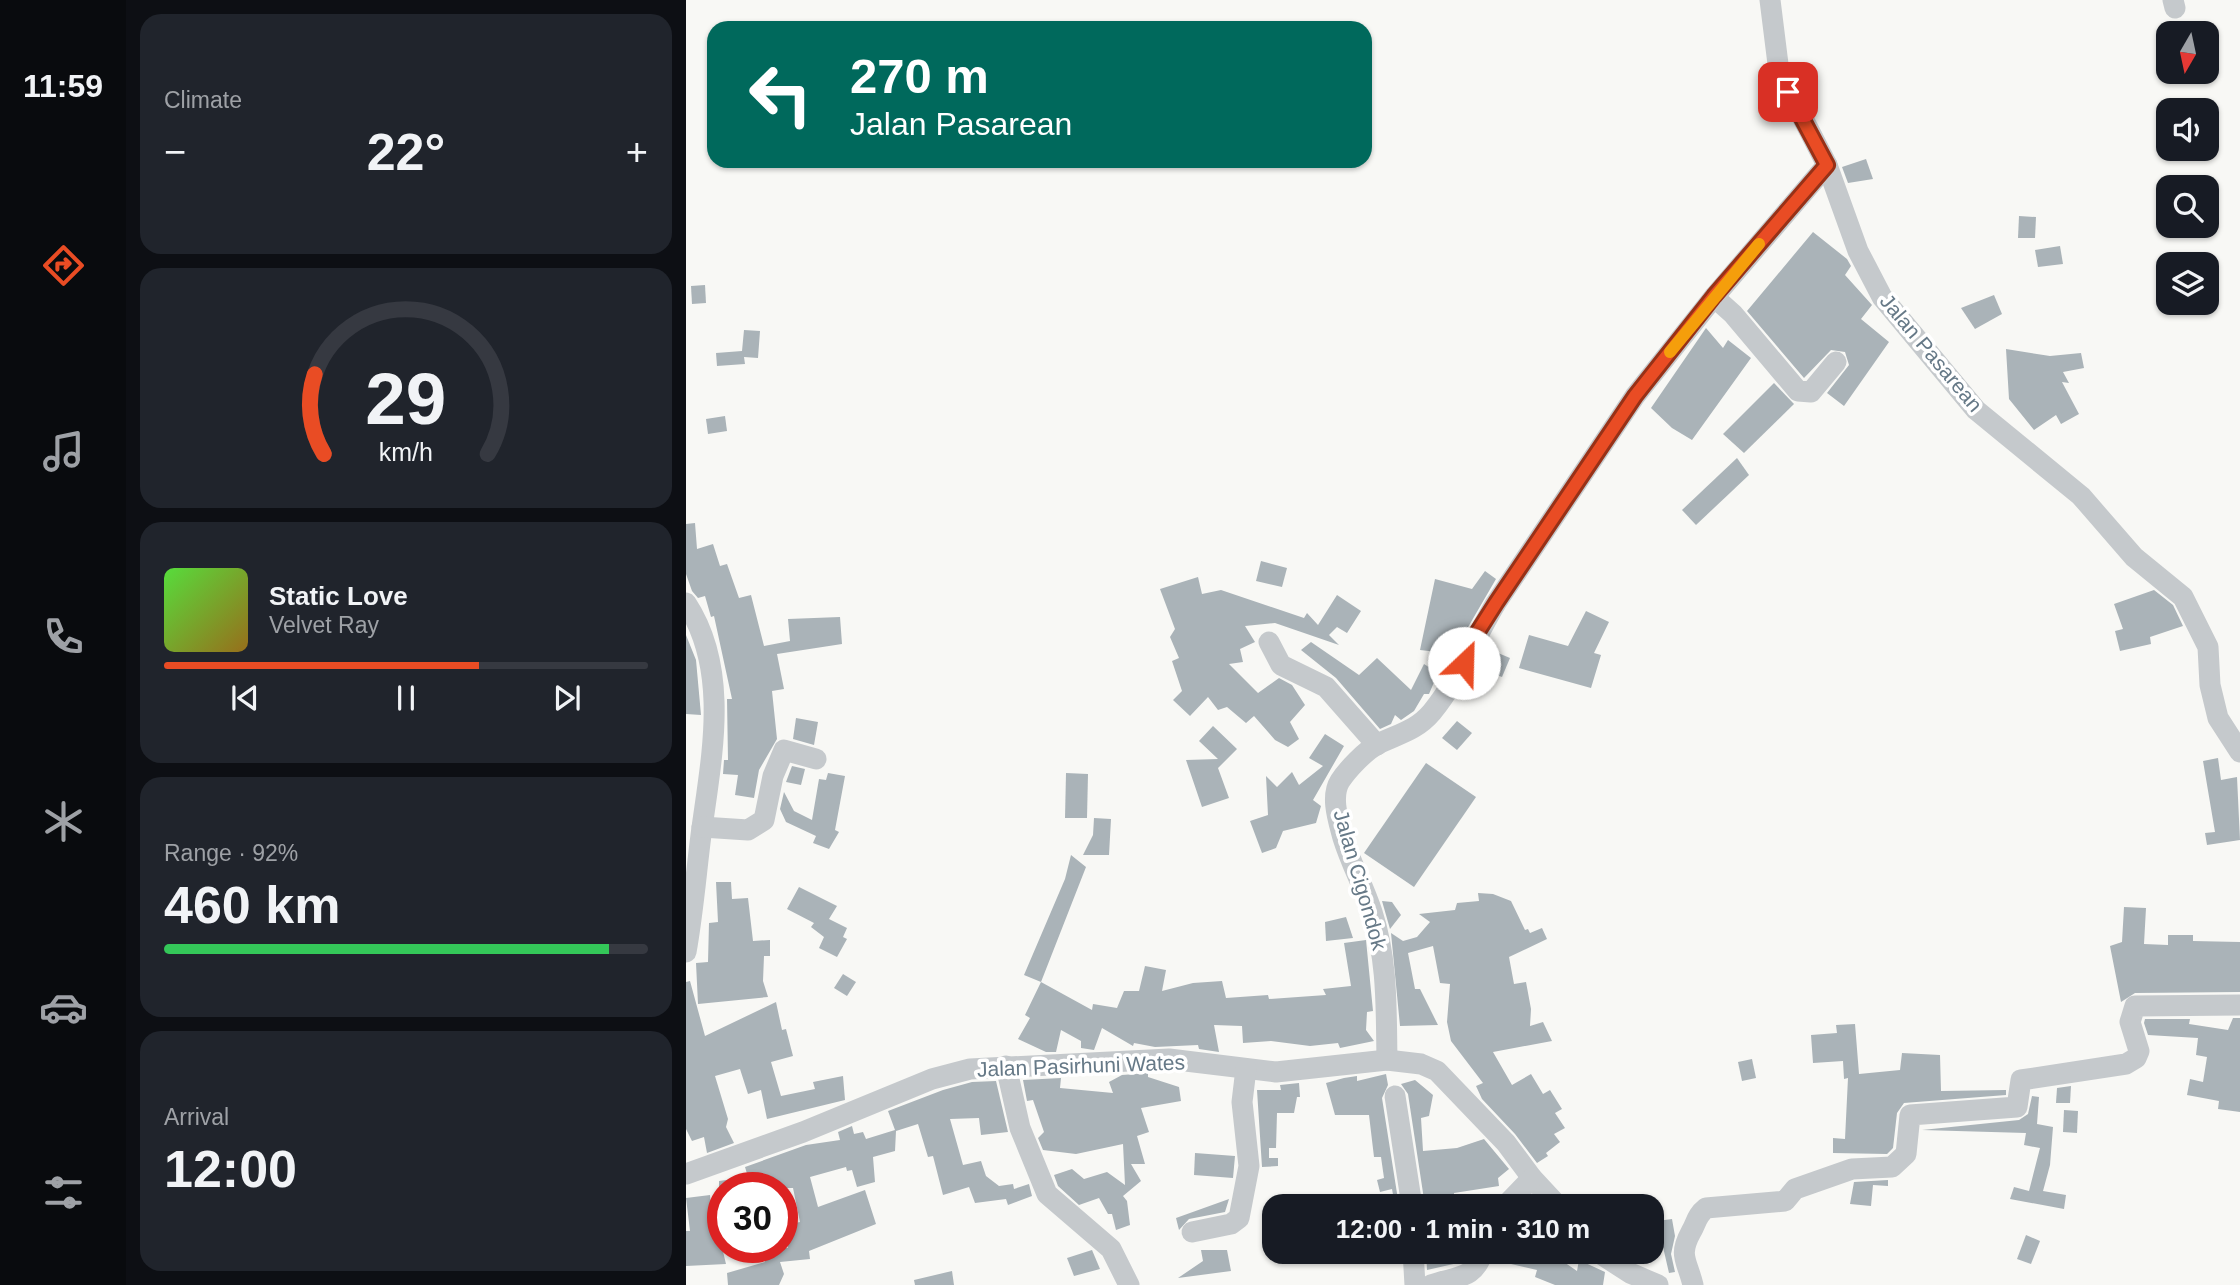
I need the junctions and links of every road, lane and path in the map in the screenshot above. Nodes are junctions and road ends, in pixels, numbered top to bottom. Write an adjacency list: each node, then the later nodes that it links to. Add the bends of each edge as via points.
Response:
1 (1770, 0): 2 (street, Jalan Pasarean, via 1779,72)
2 (1827, 165): 3 (street, Jalan Cigondok); 8 (street, Jalan Pasarean, via 1858,251 1882,297 1917,343 1976,410 2081,496 2134,557 2183,597 2208,647 2218,718)
3 (1714, 296): 4 (street, via 1798,391 1811,392); 7 (street, Jalan Cigondok, via 1635,396 1573,485 1432,712 1414,730)
4 (1836, 362)
5 (686, 603): 10 (street, via 701,629 712,677 713,746)
6 (1269, 642): 7 (street, via 1281,665 1326,687)
7 (1377, 745): 13 (street, Jalan Cigondok, via 1339,783 1336,795 1338,821 1381,948)
8 (2240, 752)
9 (816, 759): 10 (street, via 784,750 773,776 767,816 756,826 740,831)
10 (702, 827): 11 (street)
11 (687, 944)
12 (2240, 1005): 30 (street, via 2135,1006 2130,1022 2139,1051 2126,1064 2021,1080 2017,1107 1910,1115 1906,1154 1892,1167 1852,1169 1795,1189 1785,1201 1706,1208 1696,1216 1683,1242)
13 (1387, 1059): 15 (street, Jalan Pasirhuni Wates, via 1276,1072); 18 (street, Jalan Pasirhuni Wates, via 1437,1070 1506,1143)
14 (1006, 1066): 15 (street, Jalan Pasirhuni Wates, via 1169,1059); 17 (street, Jalan Pasirhuni Wates, via 932,1079); 26 (street, via 1020,1128 1047,1194 1111,1249)
15 (1246, 1069): 22 (street, via 1242,1102 1249,1166 1239,1218)
16 (1395, 1096): 19 (street)
17 (686, 1174)
18 (1532, 1178): 20 (street); 21 (street, Jalan Pasirhuni Wates)
19 (1410, 1194)
20 (1517, 1194)
21 (1547, 1194)
22 (1192, 1232)
23 (1414, 1264): 27 (street)
24 (1478, 1264): 28 (street, via 1471,1274)
25 (1616, 1264): 29 (street)
26 (1129, 1285)
27 (1415, 1285)
28 (1431, 1285)
29 (1658, 1285)
30 (1693, 1285)

